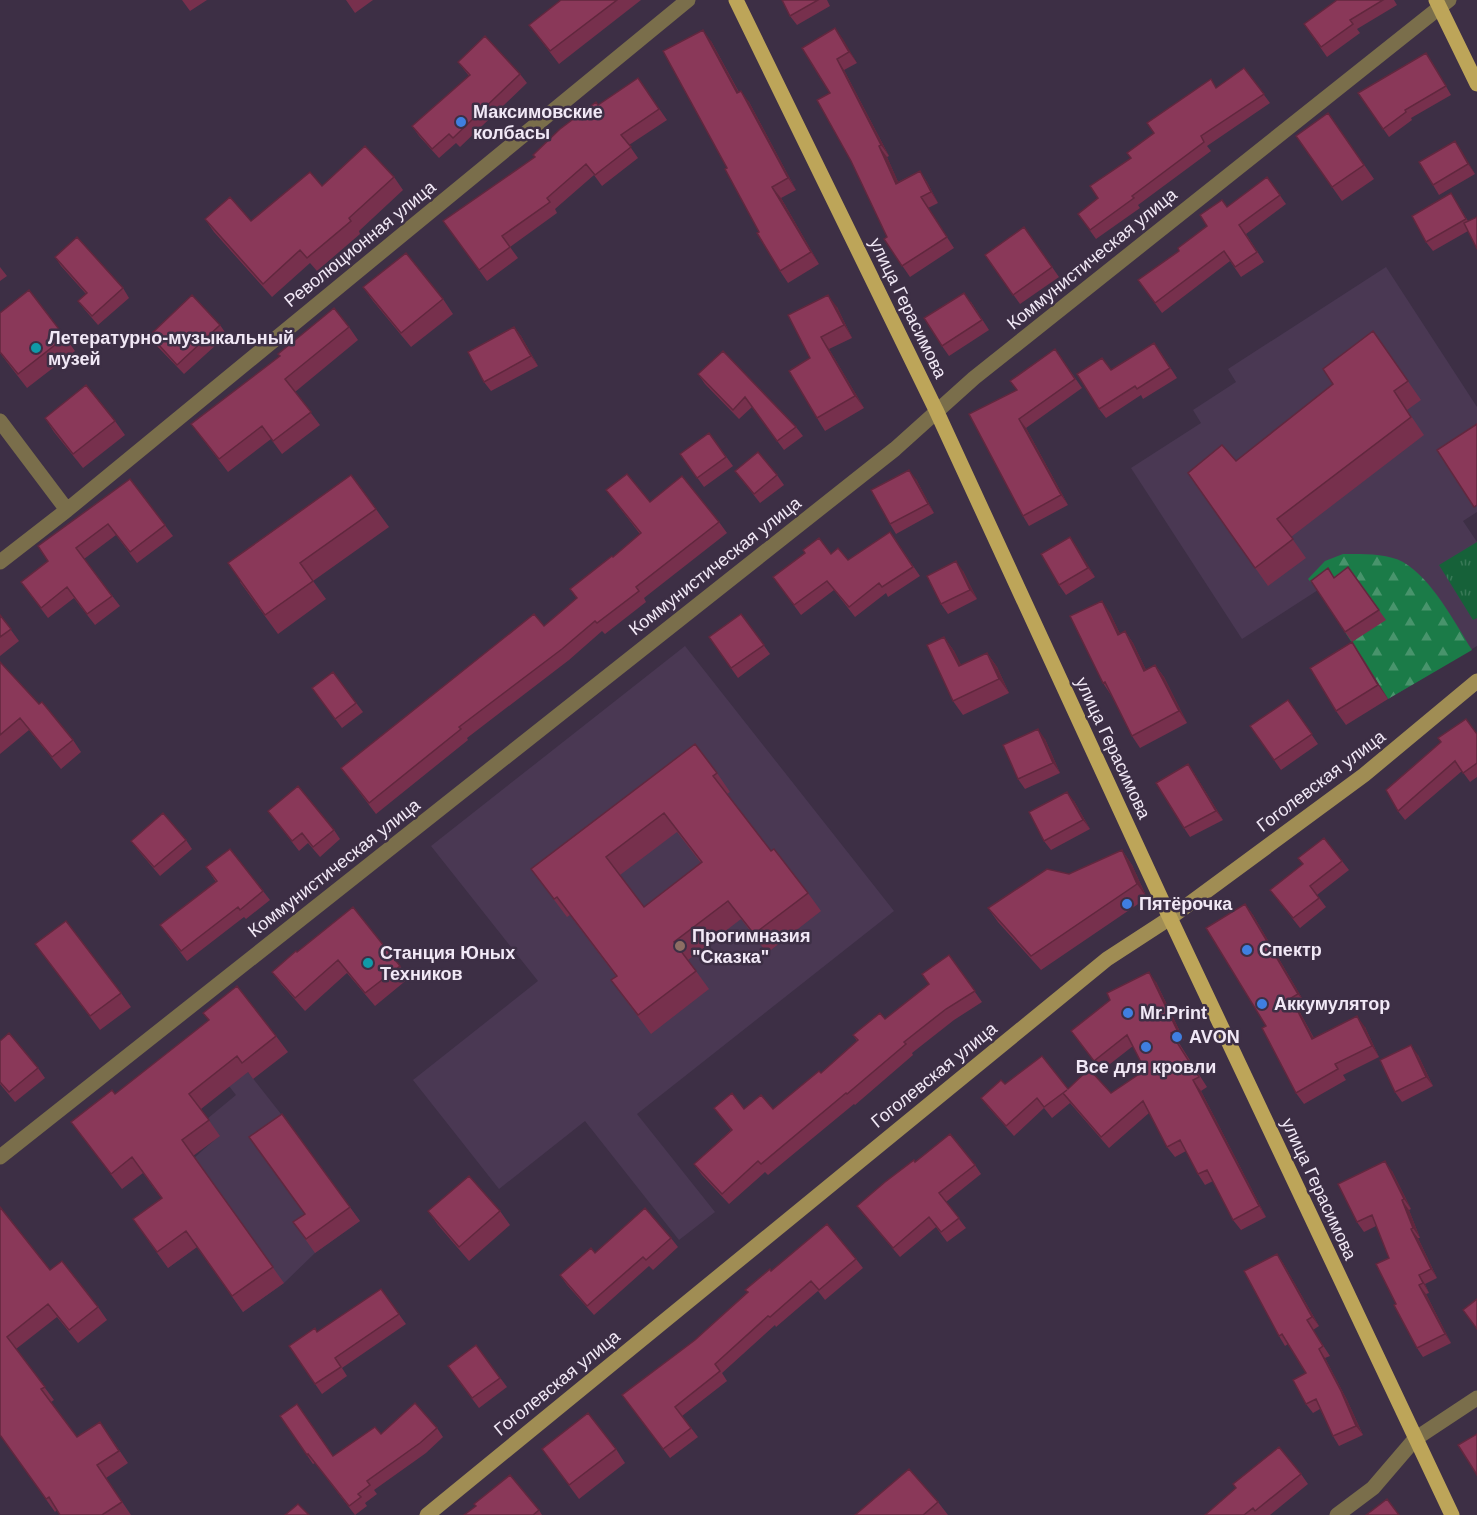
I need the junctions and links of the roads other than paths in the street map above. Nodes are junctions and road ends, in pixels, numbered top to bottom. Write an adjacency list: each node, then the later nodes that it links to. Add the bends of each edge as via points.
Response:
1 (688, 0): 7 (street, Революционная улица)
2 (736, 0): 5 (main road, улица Герасимова)
3 (1441, 2): 4 (main road); 5 (street, Коммунистическая улица)
4 (1477, 84)
5 (936, 410): 10 (main road, улица Герасимова); 11 (street, Коммунистическая улица, via 895,449)
6 (0, 421): 7 (street)
7 (67, 510): 8 (street, Революционная улица)
8 (0, 562)
9 (1477, 681): 10 (street, Гоголевская улица, via 1364,775)
10 (1170, 918): 13 (main road, улица Герасимова); 14 (street, Гоголевская улица, via 1107,959)
11 (0, 1157)
12 (1477, 1398): 13 (street)
13 (1415, 1439): 15 (street, via 1373,1488); 16 (main road, улица Герасимова)
14 (427, 1515)
15 (1337, 1515)
16 (1452, 1515)

